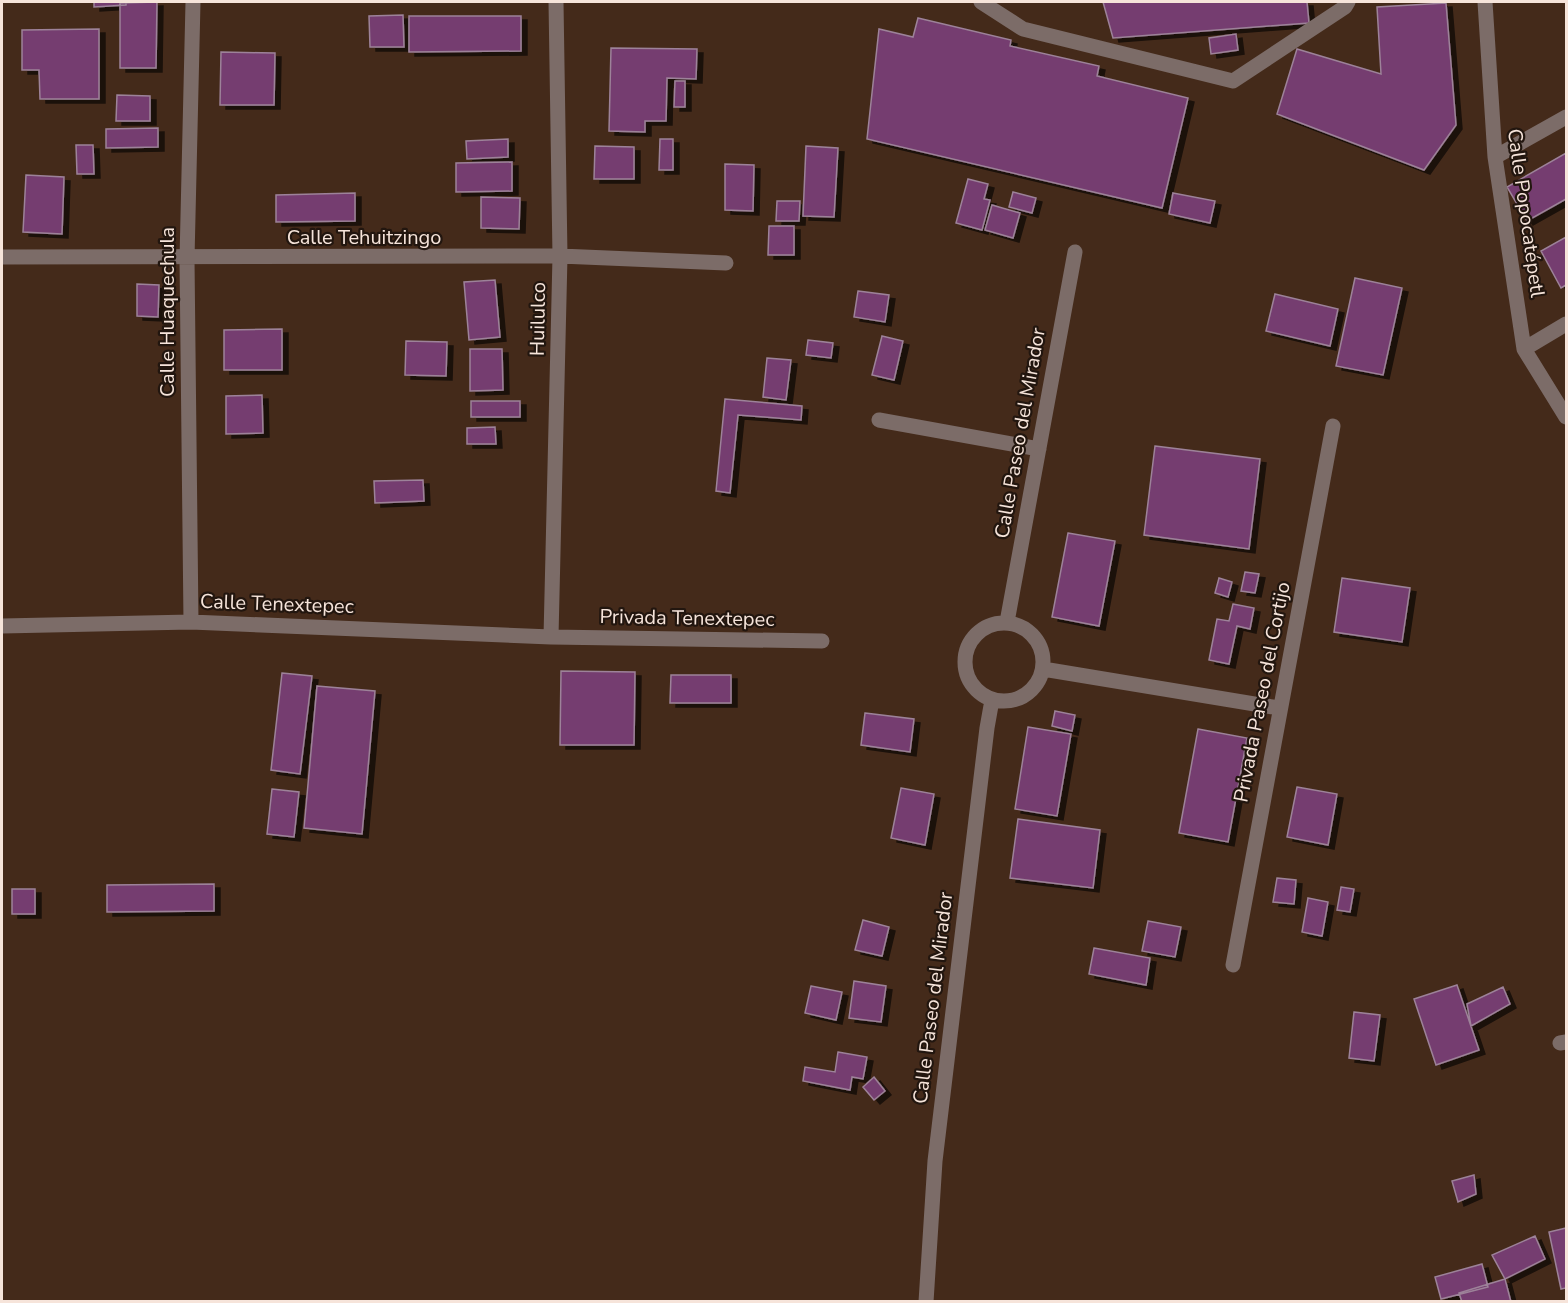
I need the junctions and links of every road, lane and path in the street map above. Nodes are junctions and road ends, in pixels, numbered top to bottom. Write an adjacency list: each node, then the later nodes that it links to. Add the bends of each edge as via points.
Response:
1 (193, 2): 11 (street, Calle Huaquechula)
2 (556, 2): 10 (street, Huilulco)
3 (981, 2): 4 (street, via 1023,29 1233,81 1345,8)
4 (1348, 2)
5 (1485, 2): 7 (street, Calle Popocatépetl)
6 (1566, 117): 7 (street)
7 (1495, 157): 14 (street, Calle Popocatépetl)
8 (1075, 252): 18 (street, Calle Paseo del Mirador)
9 (2, 256): 11 (street, Calle Tehuitzingo)
10 (560, 256): 11 (street, Calle Tehuitzingo); 12 (street, Calle Tehuitzingo); 22 (street, Huilulco)
11 (187, 258): 19 (street, Calle Huaquechula)
12 (726, 264)
13 (1566, 324): 14 (street)
14 (1524, 349): 15 (street, Calle Popocatépetl)
15 (1566, 417)
16 (879, 420): 18 (street)
17 (1333, 426): 26 (street, Privada Paseo del Cortijo)
18 (1039, 449): 20 (street, Calle Paseo del Mirador)
19 (190, 622): 21 (street, Calle Tenextepec); 22 (street, Calle Tenextepec)
20 (1007, 622): 24 (street, via 1022,627 1035,638 1042,652); 25 (street, via 990,624 976,633 967,647 964,664 968,680 978,693)
21 (2, 626)
22 (551, 637): 23 (street, Privada Tenextepec)
23 (822, 641)
24 (1043, 669): 25 (street, via 1037,684 1024,696 1009,702); 26 (street)
25 (993, 700): 28 (street, Calle Paseo del Mirador, via 935,1161)
26 (1279, 708): 27 (street, Privada Paseo del Cortijo)
27 (1233, 965)
28 (926, 1302)

